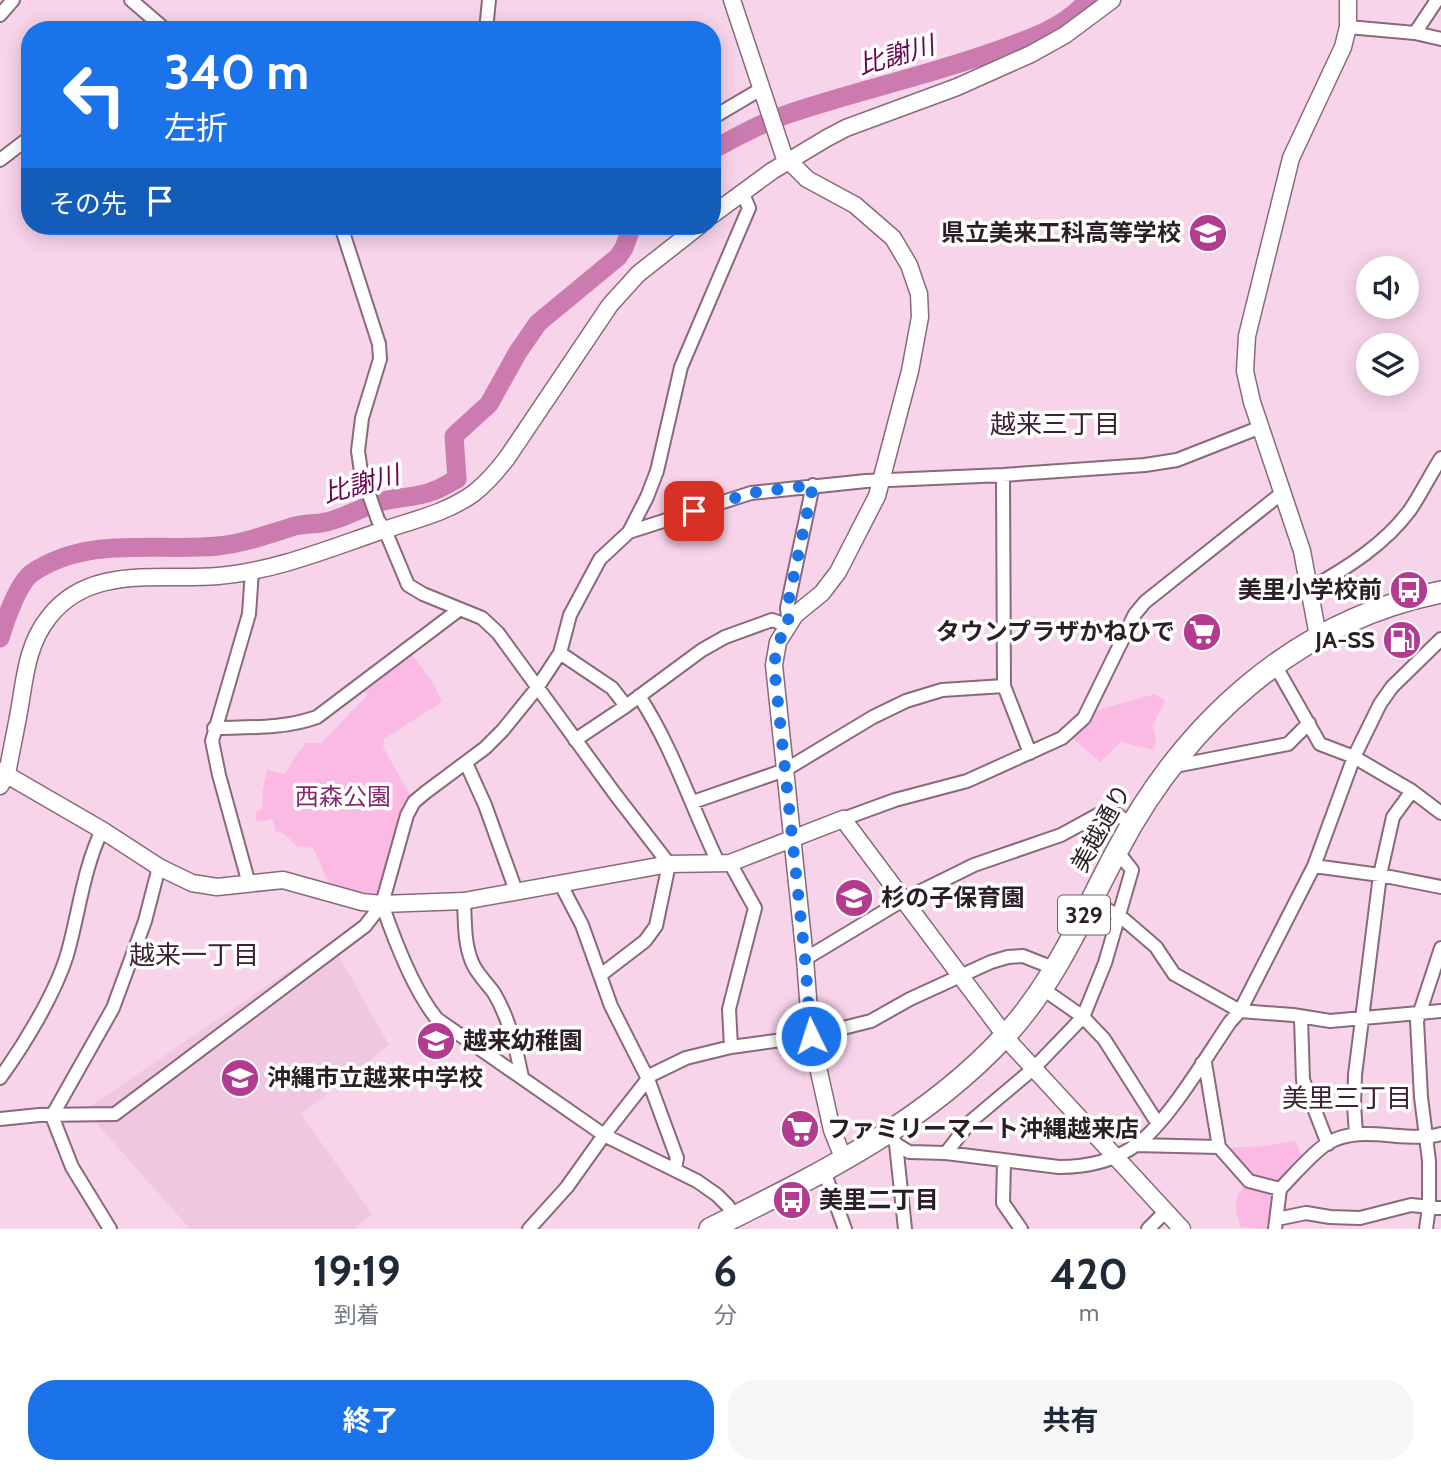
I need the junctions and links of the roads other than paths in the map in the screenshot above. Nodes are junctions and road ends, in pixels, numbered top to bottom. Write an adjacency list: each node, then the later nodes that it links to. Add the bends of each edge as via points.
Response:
1 (13, 0): 8 (street)
2 (131, 0): 9 (street)
3 (489, 0): 10 (street)
4 (732, 0): 14 (street)
5 (1112, 0): 18 (street, via 1031,54 846,128)
6 (1348, 0): 11 (street)
7 (1437, 0): 12 (street)
8 (0, 15)
9 (155, 21)
10 (487, 21)
11 (1348, 27): 12 (street); 23 (street, via 1291,158 1247,336 1245,371)
12 (1415, 33): 13 (street)
13 (1441, 39)
14 (761, 89): 15 (street); 18 (street)
15 (721, 113)
16 (21, 143): 17 (street)
17 (0, 160)
18 (789, 162): 19 (street); 26 (street, via 807,179 868,215 893,238 919,294 911,371)
19 (742, 192): 20 (street); 30 (street, via 749,208 681,367 657,471)
20 (721, 208)
21 (344, 235): 29 (street, via 379,344 380,359 362,418 358,452)
22 (688, 235): 29 (street, via 638,274 610,305 488,482 445,510)
23 (1261, 428): 25 (street, via 1177,460); 28 (street)
24 (1441, 458): 32 (street, via 1409,511 1387,534)
25 (1003, 475): 26 (street); 40 (street)
26 (882, 481): 27 (street); 35 (street, via 838,572)
27 (813, 485): 30 (street, via 732,498); 35 (street, via 787,608)
28 (1282, 493): 32 (street); 47 (street, via 1145,602 1084,718 1062,738)
29 (381, 525): 31 (street, via 292,562); 34 (street, via 408,585)
30 (629, 532): 38 (street, via 600,559 570,615)
31 (252, 571): 45 (street, via 248,614); 52 (street, via 108,581 89,586 61,603 39,631 28,658)
32 (1311, 588): 36 (street)
33 (1441, 592): 36 (highway, 美越通り / 329, via 1370,613)
34 (460, 609): 41 (street, via 482,618 498,633); 45 (street, via 317,717 272,727)
35 (789, 626): 42 (street, via 772,620 726,637); 51 (street, via 778,642 774,665)
36 (1318, 636): 39 (highway, 美越通り / 329)
37 (1441, 639): 48 (street, via 1385,695)
38 (560, 653): 41 (street); 43 (street, via 612,688)
39 (1275, 664): 44 (street); 50 (highway, 美越通り / 329, via 1231,700)
40 (1004, 686): 47 (street); 51 (street, via 942,690 906,701)
41 (537, 688): 46 (street); 49 (street, via 503,730)
42 (639, 696): 43 (street); 54 (street, via 670,748)
43 (626, 706): 46 (street)
44 (1309, 723): 48 (street, via 1320,744); 50 (street, via 1288,744)
45 (214, 728): 67 (street, via 219,775)
46 (575, 740): 61 (street)
47 (1030, 753): 56 (street, via 967,781)
48 (1354, 757): 53 (street); 63 (street)
49 (466, 763): 69 (street); 73 (street, via 414,802)
50 (1169, 767): 57 (highway, 美越通り / 329)
51 (785, 771): 54 (street); 59 (street)
52 (2, 777): 58 (street)
53 (1412, 791): 55 (street); 65 (street, via 1392,817)
54 (693, 802): 62 (street, via 702,828)
55 (1441, 813)
56 (843, 819): 59 (street); 70 (street)
57 (1131, 824): 60 (highway, 美越通り / 329); 70 (street, via 1113,812 1103,813 1061,835 974,865)
58 (102, 830): 64 (street); 93 (street, via 58,978)
59 (793, 840): 62 (street); 76 (street)
60 (1117, 850): 72 (highway, 美越通り / 329); 74 (street, via 1132,870)
61 (669, 863): 62 (street); 66 (street); 78 (street, via 656,926 645,941)
62 (724, 863): 89 (street, via 755,908 729,1009)
63 (1314, 866): 65 (street); 81 (street)
64 (159, 867): 67 (street, via 192,883 217,887); 95 (street, via 113,1008)
65 (1380, 875): 68 (street); 86 (street)
66 (560, 883): 69 (street); 78 (street)
67 (249, 884): 73 (street, via 283,880)
68 (1441, 887)
69 (516, 891): 71 (street)
70 (903, 900): 76 (street); 79 (street)
71 (464, 901): 73 (street); 92 (street, via 472,964 504,1014)
72 (1091, 902): 74 (street); 77 (highway, 美越通り / 329)
73 (382, 904): 92 (street, via 426,1006 461,1038); 95 (street, via 365,926 115,1114)
74 (1120, 916): 81 (street, via 1156,947 1174,974); 84 (street)
75 (1441, 948): 83 (street)
76 (805, 959): 87 (street)
77 (1056, 969): 79 (street, via 1023,956 1008,957); 80 (highway, 美越通り / 329)
78 (602, 974): 94 (street, via 611,1006)
79 (961, 976): 87 (street, via 871,1021); 88 (street)
80 (1043, 989): 84 (street); 88 (highway, 美越通り / 329)
81 (1240, 1011): 85 (street); 90 (street)
82 (1441, 1011): 83 (street)
83 (1418, 1013): 86 (street); 101 (street)
84 (1083, 1017): 91 (street); 97 (street, via 1104,1039)
85 (1301, 1017): 86 (street, via 1330,1021); 103 (street, via 1303,1080)
86 (1363, 1018): 98 (street, via 1355,1075)
87 (811, 1036): 89 (street); 108 (street, via 832,1130)
88 (1005, 1037): 91 (street); 102 (highway, 美越通り / 329)
89 (731, 1047): 94 (street, via 686,1058)
90 (1202, 1063): 97 (street); 105 (street)
91 (1033, 1069): 106 (street, via 970,1122); 107 (street)
92 (522, 1077): 100 (street)
93 (0, 1078)
94 (648, 1079): 100 (street); 110 (street, via 677,1158)
95 (52, 1116): 96 (street); 117 (street, via 72,1167)
96 (0, 1119)
97 (1158, 1124): 104 (street)
98 (1356, 1134): 101 (street); 103 (street)
99 (1441, 1134): 101 (street)
100 (604, 1135): 110 (street); 118 (street, via 568,1187)
101 (1427, 1138): 113 (street)
102 (893, 1139): 106 (street, via 909,1152); 108 (highway, 美越通り / 329); 120 (street)
103 (1328, 1144): 112 (street)
104 (1136, 1145): 105 (street); 107 (street)
105 (1219, 1147): 112 (street, via 1249,1181)
106 (946, 1153): 109 (street)
107 (1116, 1156): 109 (street, via 1078,1167); 114 (street)
108 (844, 1160): 111 (highway, 美越通り / 329)
109 (1004, 1161): 121 (street, via 1003,1203)
110 (675, 1168): 115 (street, via 728,1206)
111 (824, 1171): 115 (highway, 美越通り / 329); 119 (street)
112 (1280, 1189): 116 (street)
113 (1435, 1208): 116 (street, via 1411,1205 1360,1218 1307,1213); 124 (street)
114 (1166, 1211): 122 (street); 123 (street)
115 (723, 1224)
116 (1276, 1224)
117 (110, 1229)
118 (529, 1229)
119 (845, 1229)
120 (905, 1229)
121 (1021, 1229)
122 (1149, 1229)
123 (1182, 1229)
124 (1426, 1229)

